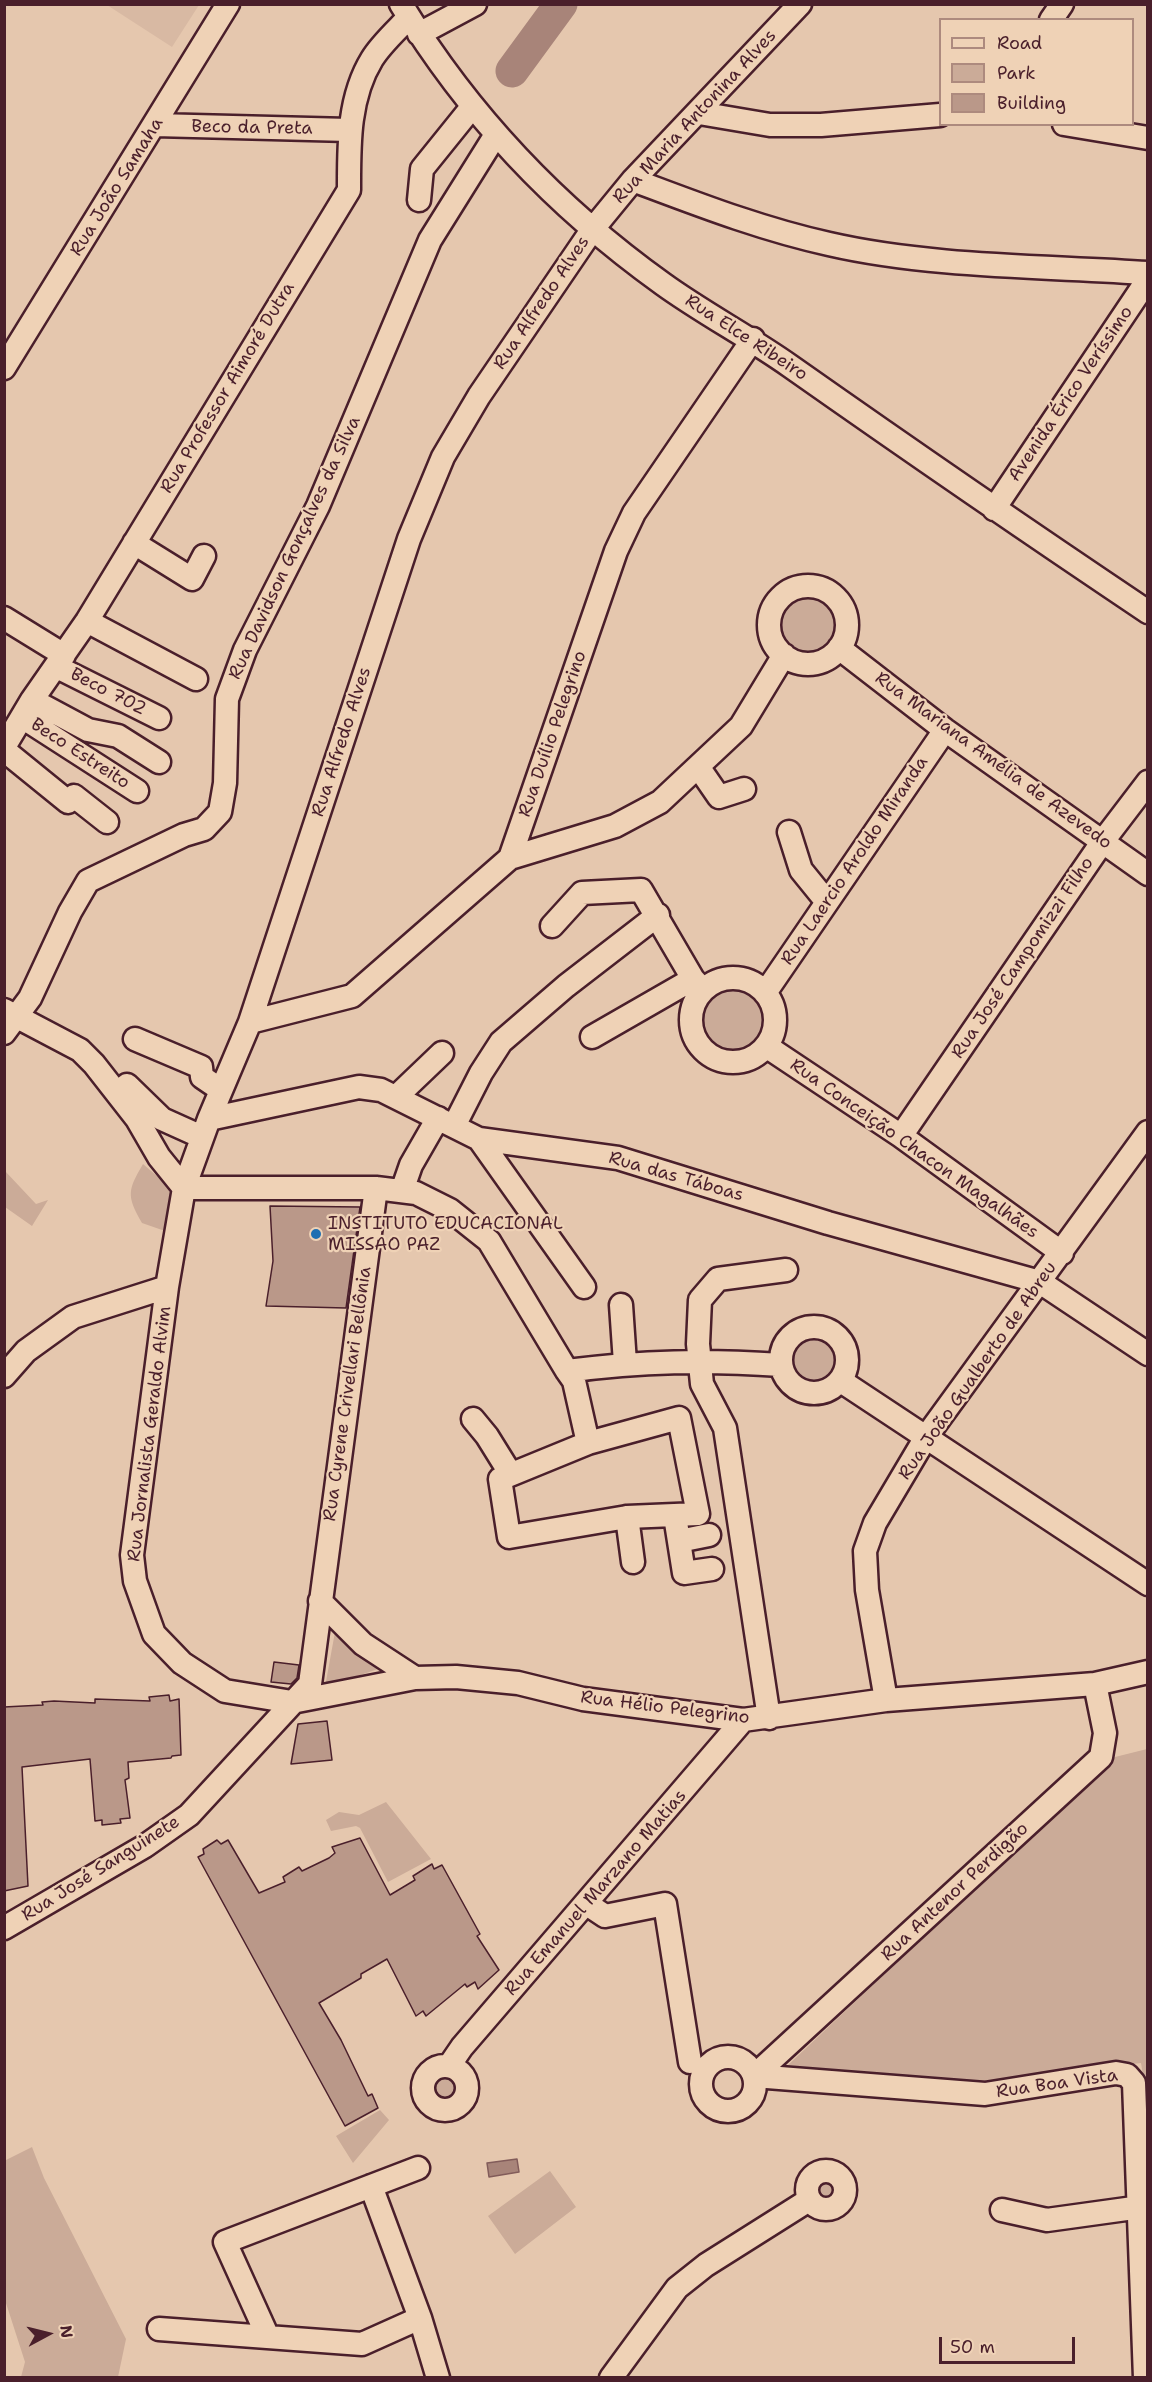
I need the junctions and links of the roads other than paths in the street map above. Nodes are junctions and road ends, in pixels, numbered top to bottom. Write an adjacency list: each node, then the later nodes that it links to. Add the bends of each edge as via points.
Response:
1 (475, 4): 6 (street)
2 (800, 4): 8 (street, Rua Maria Antonina Alves)
3 (1062, 4): 5 (street)
4 (219, 8): 10 (street, Rua João Samaha)
5 (1053, 18)
6 (410, 19): 7 (street, Rua Elce Ribeiro); 12 (street, Rua Professor Aimoré Dutra, via 372,59)
7 (472, 107): 13 (street, Rua Elce Ribeiro); 16 (street, via 422,169)
8 (699, 113): 9 (street, via 770,125); 15 (street, Rua Maria Antonina Alves)
9 (939, 115)
10 (155, 126): 12 (street, Beco da Preta); 21 (street, Rua João Samaha)
11 (1076, 126): 14 (street)
12 (349, 130): 23 (street, Rua Professor Aimoré Dutra, via 349,190)
13 (495, 136): 17 (street, Rua Elce Ribeiro); 51 (street, Rua Davidson Gonçalves da Silva, via 430,240 318,506 245,650 227,699 225,783 220,812 204,829 88,881)
14 (1148, 138)
15 (633, 180): 17 (street, Rua Maria Antonina Alves); 18 (street, via 740,220 830,244 914,258)
16 (419, 200)
17 (592, 230): 20 (street, Rua Elce Ribeiro, via 664,285); 52 (street, Rua Alfredo Alves, via 479,396 443,457 409,538)
18 (1148, 273)
19 (1148, 279): 22 (street, Avenida Érico Veríssimo)
20 (753, 339): 22 (street, Rua Elce Ribeiro); 44 (street, Rua Duílio Pelegrino, via 634,513 625,532)
21 (4, 368)
22 (994, 509): 25 (street, Rua Elce Ribeiro)
23 (134, 543): 24 (street, via 192,579); 27 (street, Rua Professor Aimoré Dutra)
24 (204, 556)
25 (1148, 612)
26 (4, 618): 30 (street, Beco 702)
27 (87, 621): 30 (street, Rua Professor Aimoré Dutra); 31 (street)
28 (839, 648): 29 (street, via 830,657 807,664); 29 (street, via 847,622 837,598 826,590 801,586 778,599 772,610 770,635); 34 (street, Rua Mariana Amélia de Azevedo)
29 (783, 656): 37 (street, via 741,726)
30 (61, 661): 32 (street, Rua Professor Aimoré Dutra); 33 (street, Beco 702)
31 (196, 679)
32 (27, 709): 35 (street, Rua Professor Aimoré Dutra); 36 (street, via 118,736); 40 (street, Beco Estreito)
33 (159, 718)
34 (945, 730): 43 (street, Rua Mariana Amélia de Azevedo); 46 (street, Rua Laercio Aroldo Miranda)
35 (4, 748): 41 (street, via 68,802 74,796)
36 (159, 762)
37 (699, 768): 39 (street, via 719,797); 44 (street, via 660,802 615,826)
38 (1148, 782): 43 (street, Rua José Campomizzi Filho)
39 (744, 789)
40 (137, 791)
41 (106, 822)
42 (789, 832): 46 (street, via 801,870)
43 (1103, 841): 45 (street, Rua Mariana Amélia de Azevedo); 62 (street, Rua José Campomizzi Filho)
44 (510, 858): 52 (street, Rua Duílio Pelegrino, via 352,996)
45 (1148, 874)
46 (827, 902): 50 (street, Rua Laercio Aroldo Miranda)
47 (658, 915): 48 (street, via 641,890 582,893); 49 (street); 59 (street, via 501,1042)
48 (552, 926)
49 (698, 985): 50 (street, via 742,979); 53 (street); 55 (street, via 691,1022 696,1041 705,1052 717,1059 737,1062 756,1055)
50 (765, 993): 55 (street, via 775,1020)
51 (13, 1016): 60 (street, via 93,1049 162,1119); 64 (street, via 80,1050 94,1064)
52 (250, 1022): 57 (street, Rua Alfredo Alves)
53 (592, 1037)
54 (135, 1039): 57 (street, via 201,1067 202,1077)
55 (766, 1046): 62 (street, Rua Conceição Chacon Magalhães)
56 (442, 1053): 58 (street)
57 (221, 1090): 60 (street, Rua Alfredo Alves)
58 (396, 1097): 59 (street, Rua das Táboas); 60 (street, Rua das Táboas, via 381,1090 359,1088)
59 (446, 1122): 63 (street, Rua das Táboas); 66 (street, via 411,1165)
60 (205, 1128): 64 (street, Rua Alfredo Alves)
61 (1148, 1132): 67 (street, Rua João Gualberto de Abreu)
62 (901, 1136): 67 (street, Rua Conceição Chacon Magalhães)
63 (479, 1138): 69 (street, Rua das Táboas, via 618,1158 828,1223); 71 (street)
64 (184, 1188): 65 (street); 70 (street, Rua Alfredo Alves)
65 (376, 1188): 66 (street); 91 (street, Rua Cyrene Crivellari Bellônia)
66 (402, 1191): 77 (street, via 416,1193 450,1210 489,1241)
67 (1062, 1253): 69 (street, Rua João Gualberto de Abreu)
68 (786, 1270): 74 (street, via 718,1279 700,1300)
69 (1040, 1282): 73 (street, Rua das Táboas); 81 (street, Rua João Gualberto de Abreu)
70 (167, 1287): 78 (street, via 73,1317 26,1351); 96 (street, Rua Jornalista Geraldo Alvim, via 132,1555 135,1581 154,1634 182,1663 225,1690)
71 (584, 1287)
72 (621, 1305): 75 (street)
73 (1148, 1354)
74 (700, 1360): 75 (street); 76 (street); 97 (street, via 702,1384 725,1428)
75 (625, 1363): 77 (street)
76 (781, 1365): 79 (street, via 784,1376 800,1391 822,1393); 79 (street, via 785,1343 792,1334 802,1329 823,1328 841,1340 846,1350 848,1361)
77 (567, 1371): 82 (street, via 574,1381)
78 (4, 1376)
79 (841, 1381): 81 (street)
80 (473, 1419): 83 (street)
81 (926, 1437): 90 (street); 95 (street, Rua João Gualberto de Abreu, via 875,1523 865,1551 867,1590)
82 (588, 1443): 83 (street); 84 (street, via 679,1418 698,1514)
83 (510, 1473): 85 (street, via 500,1479 509,1537)
84 (675, 1516): 85 (street); 87 (street)
85 (627, 1517): 88 (street)
86 (709, 1535): 87 (street)
87 (679, 1540): 89 (street, via 684,1573)
88 (633, 1562)
89 (712, 1569)
90 (1148, 1584)
91 (320, 1601): 93 (street, via 363,1644); 96 (street, Rua Cyrene Crivellari Bellônia, via 309,1684)
92 (1148, 1672): 94 (street, Rua Hélio Pelegrino)
93 (415, 1678): 96 (street, Rua Hélio Pelegrino); 98 (street, Rua Hélio Pelegrino, via 518,1683 583,1698)
94 (1095, 1684): 95 (street, Rua Hélio Pelegrino); 103 (street, Rua Antenor Perdigão, via 1105,1734 1101,1756)
95 (886, 1700): 97 (street, Rua Hélio Pelegrino)
96 (292, 1702): 100 (street, Rua José Sanguinete, via 189,1815 145,1846)
97 (769, 1718): 98 (street, Rua Hélio Pelegrino)
98 (743, 1720): 99 (street, Rua Emanuel Marzano Matias)
99 (587, 1904): 101 (street, via 605,1916 664,1904); 102 (street, Rua Emanuel Marzano Matias)
100 (4, 1928)
101 (690, 2062)
102 (449, 2066)
103 (754, 2076): 107 (street, Rua Boa Vista, via 985,2094 1116,2073 1127,2075 1134,2083)
104 (418, 2168): 105 (street)
105 (371, 2186): 109 (street); 111 (street, via 225,2242)
106 (809, 2200): 112 (street, via 706,2265 678,2288)
107 (1144, 2207): 108 (street, via 1047,2220); 114 (street, Rua Boa Vista)
108 (1002, 2210)
109 (420, 2318): 111 (street, via 362,2344); 113 (street)
110 (159, 2329): 111 (street)
111 (268, 2337)
112 (615, 2376)
113 (438, 2378)
114 (1145, 2378)

